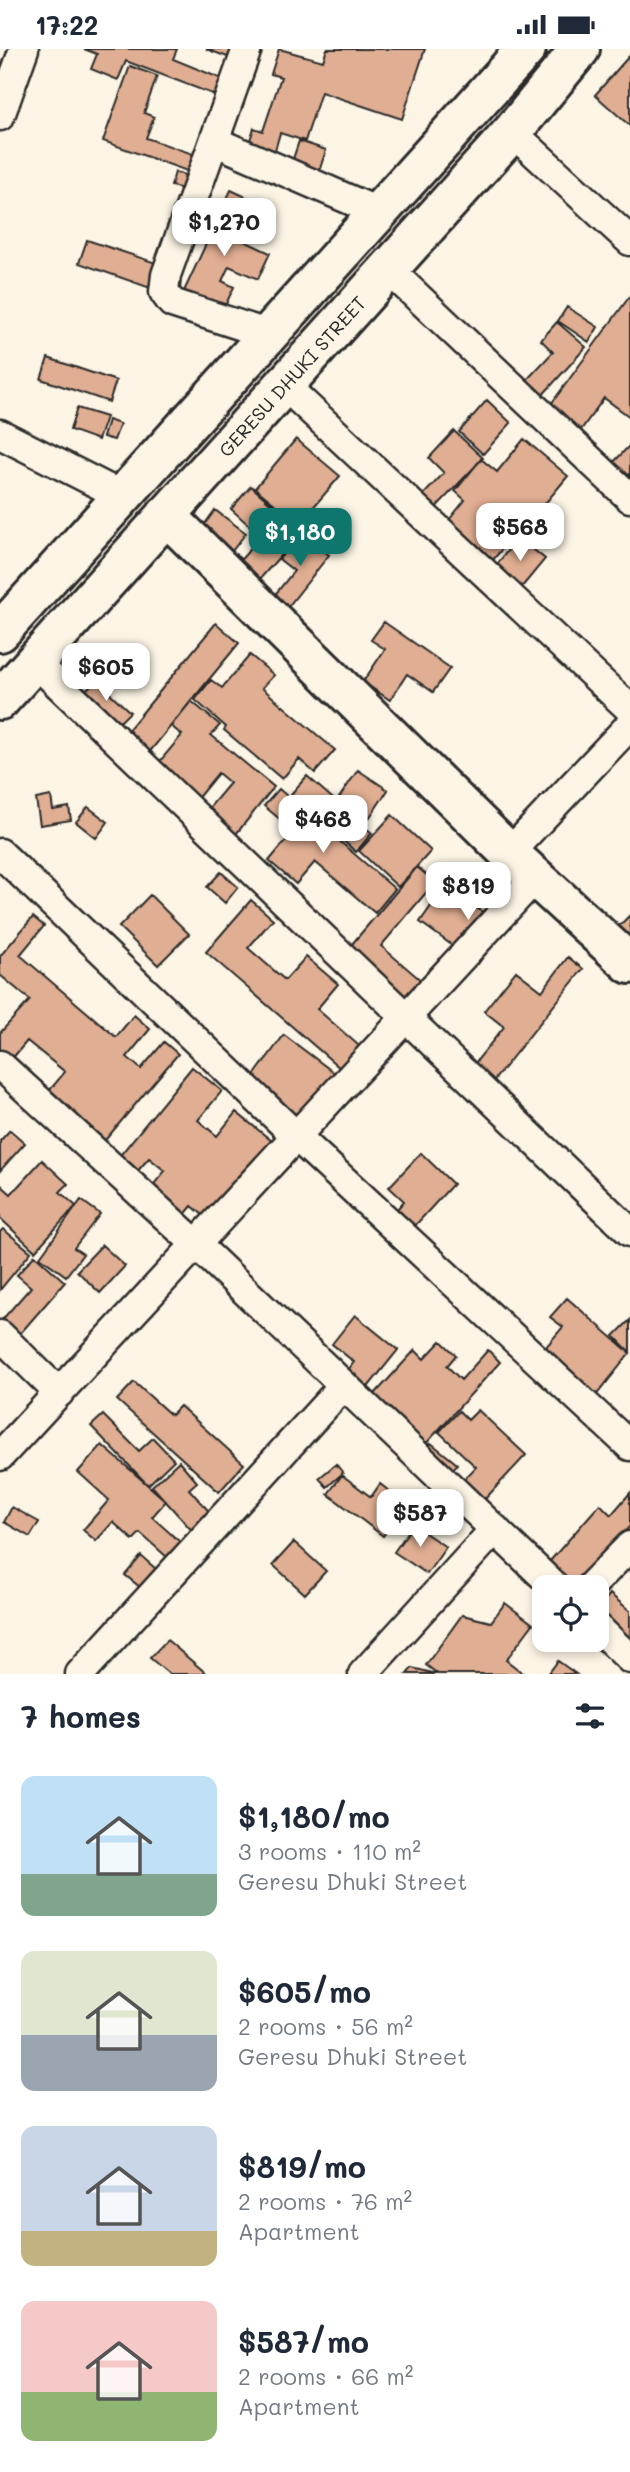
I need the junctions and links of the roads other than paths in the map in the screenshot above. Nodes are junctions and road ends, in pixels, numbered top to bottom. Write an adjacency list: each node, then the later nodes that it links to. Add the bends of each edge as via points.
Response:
1 (24, 49): 5 (street)
2 (247, 49): 7 (street)
3 (526, 49): 8 (main road)
4 (580, 49): 6 (main road, GERESU DHUKI STREET)
5 (0, 116)
6 (513, 132): 9 (street); 10 (main road, GERESU DHUKI STREET)
7 (214, 141): 8 (street); 11 (street, via 164,292 172,303)
8 (378, 212): 11 (main road)
9 (630, 241)
10 (388, 269): 12 (main road, GERESU DHUKI STREET); 15 (street)
11 (267, 334): 14 (main road)
12 (284, 385): 16 (main road, GERESU DHUKI STREET); 20 (street)
13 (0, 434): 14 (street)
14 (124, 497): 17 (main road)
15 (630, 498)
16 (166, 515): 18 (main road, GERESU DHUKI STREET); 23 (main road)
17 (0, 632)
18 (35, 661): 19 (main road, GERESU DHUKI STREET); 25 (street)
19 (0, 700)
20 (630, 709)
21 (630, 725): 23 (street)
22 (0, 853): 27 (street)
23 (522, 865): 24 (main road); 25 (street)
24 (630, 964)
25 (405, 1019): 27 (street); 28 (street)
26 (0, 1065): 29 (street)
27 (296, 1136): 29 (street); 33 (street)
28 (630, 1232)
29 (196, 1244): 31 (street); 32 (street)
30 (0, 1335): 32 (street)
31 (344, 1385): 35 (street); 42 (street)
32 (59, 1392): 34 (street)
33 (630, 1446)
34 (0, 1456)
35 (495, 1529): 37 (street); 41 (street)
36 (630, 1546): 38 (street)
37 (543, 1575)
38 (602, 1575)
39 (609, 1638): 40 (street)
40 (630, 1658)
41 (370, 1672)
42 (80, 1674)

